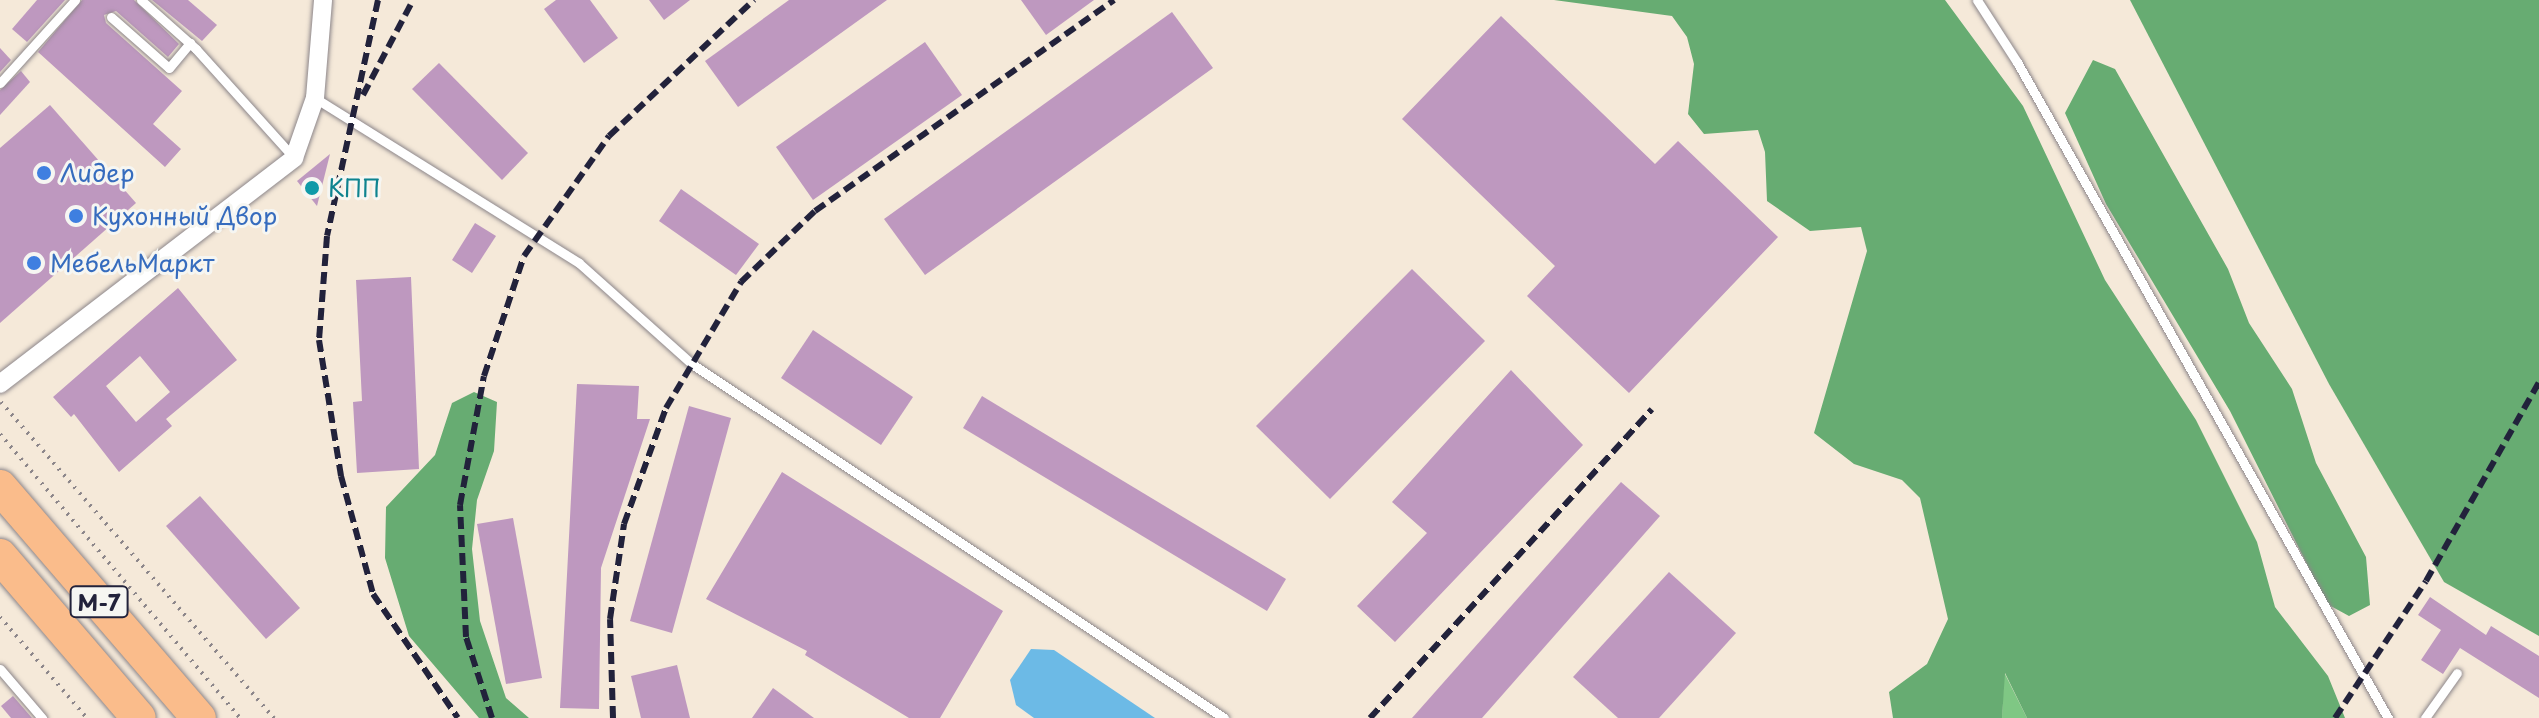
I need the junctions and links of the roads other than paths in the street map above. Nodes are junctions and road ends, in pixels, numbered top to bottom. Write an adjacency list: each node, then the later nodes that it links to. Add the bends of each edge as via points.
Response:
1 (75, 0): 7 (lane)
2 (141, 0): 6 (lane)
3 (323, 0): 8 (street)
4 (1977, 0): 20 (lane)
5 (111, 17): 6 (lane, via 169,68)
6 (190, 43): 9 (lane)
7 (0, 83)
8 (315, 98): 9 (street); 19 (lane, via 579,263 692,364)
9 (294, 158): 10 (street)
10 (0, 384)
11 (0, 487): 18 (highway, М-7)
12 (0, 556): 17 (highway, М-7)
13 (0, 669): 15 (lane)
14 (2457, 673): 21 (lane)
15 (39, 714): 16 (lane)
16 (27, 718)
17 (139, 718)
18 (199, 718)
19 (1224, 718)
20 (2388, 718)
21 (2425, 718)

